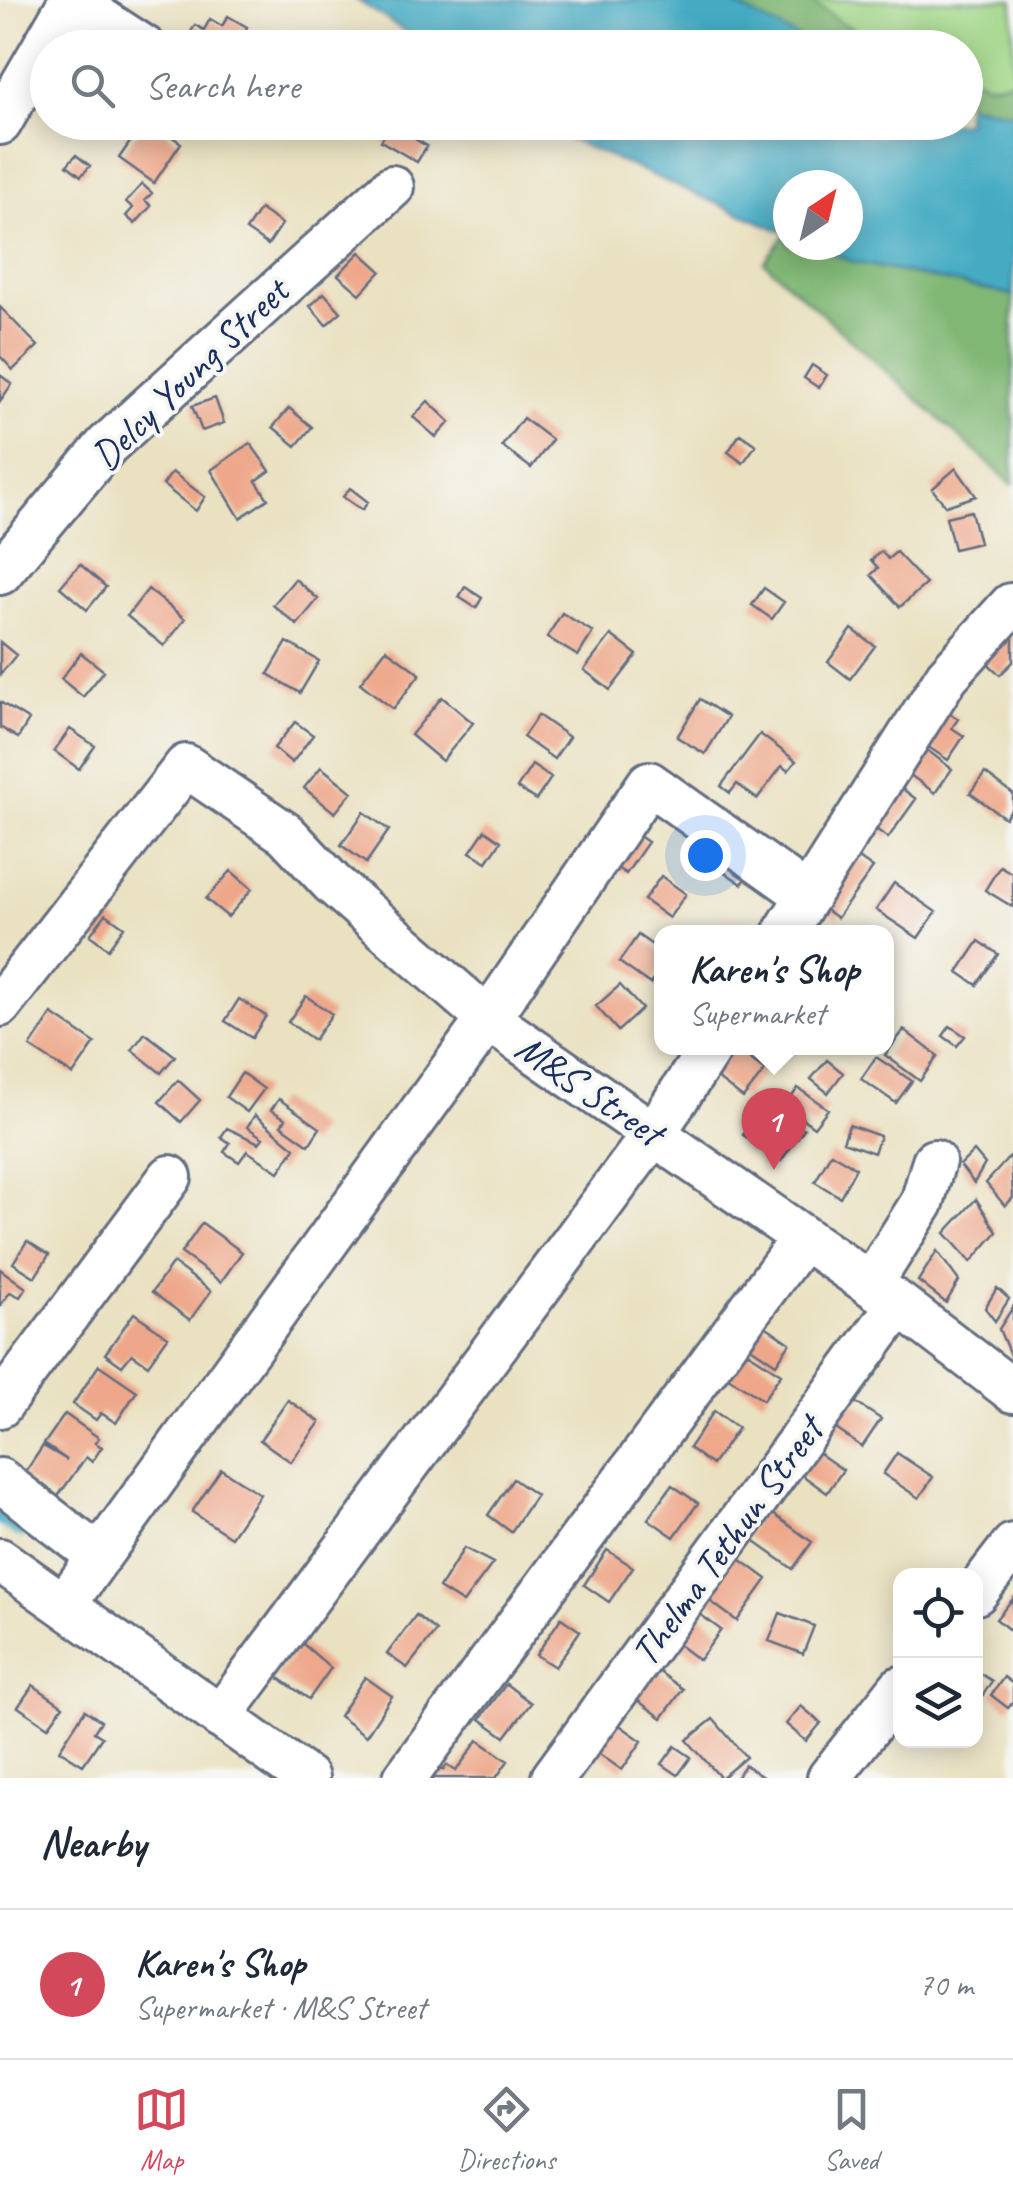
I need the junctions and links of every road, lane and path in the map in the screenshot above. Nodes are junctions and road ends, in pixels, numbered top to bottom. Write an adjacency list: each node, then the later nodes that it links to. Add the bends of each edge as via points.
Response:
1 (71, 0): 2 (street); 3 (street)
2 (54, 30)
3 (117, 30)
4 (30, 71): 5 (street)
5 (0, 123)
6 (392, 187): 7 (street, Delcy Young Street, via 108,444)
7 (0, 573)
8 (1010, 604): 9 (street, via 947,676)
9 (808, 896): 10 (street); 12 (street, via 650,783)
10 (789, 925)
11 (0, 1005): 12 (street, M&S Street, via 186,766 286,834 332,883)
12 (488, 1019): 14 (street, M&S Street); 23 (street)
13 (705, 1055): 14 (street)
14 (655, 1132): 17 (street, M&S Street); 28 (street)
15 (934, 1162): 18 (street, Thelma Tethun Street)
16 (170, 1176): 20 (street)
17 (802, 1238): 18 (street, M&S Street); 30 (street)
18 (885, 1294): 19 (street, M&S Street); 31 (street, Thelma Tethun Street)
19 (1013, 1391)
20 (0, 1406)
21 (0, 1480): 23 (street)
22 (1013, 1546): 25 (street)
23 (98, 1556): 26 (street)
24 (0, 1560): 26 (street)
25 (983, 1584)
26 (64, 1605): 28 (street)
27 (893, 1697): 32 (street)
28 (220, 1717): 29 (street)
29 (306, 1778)
30 (404, 1778)
31 (554, 1778)
32 (829, 1778)

